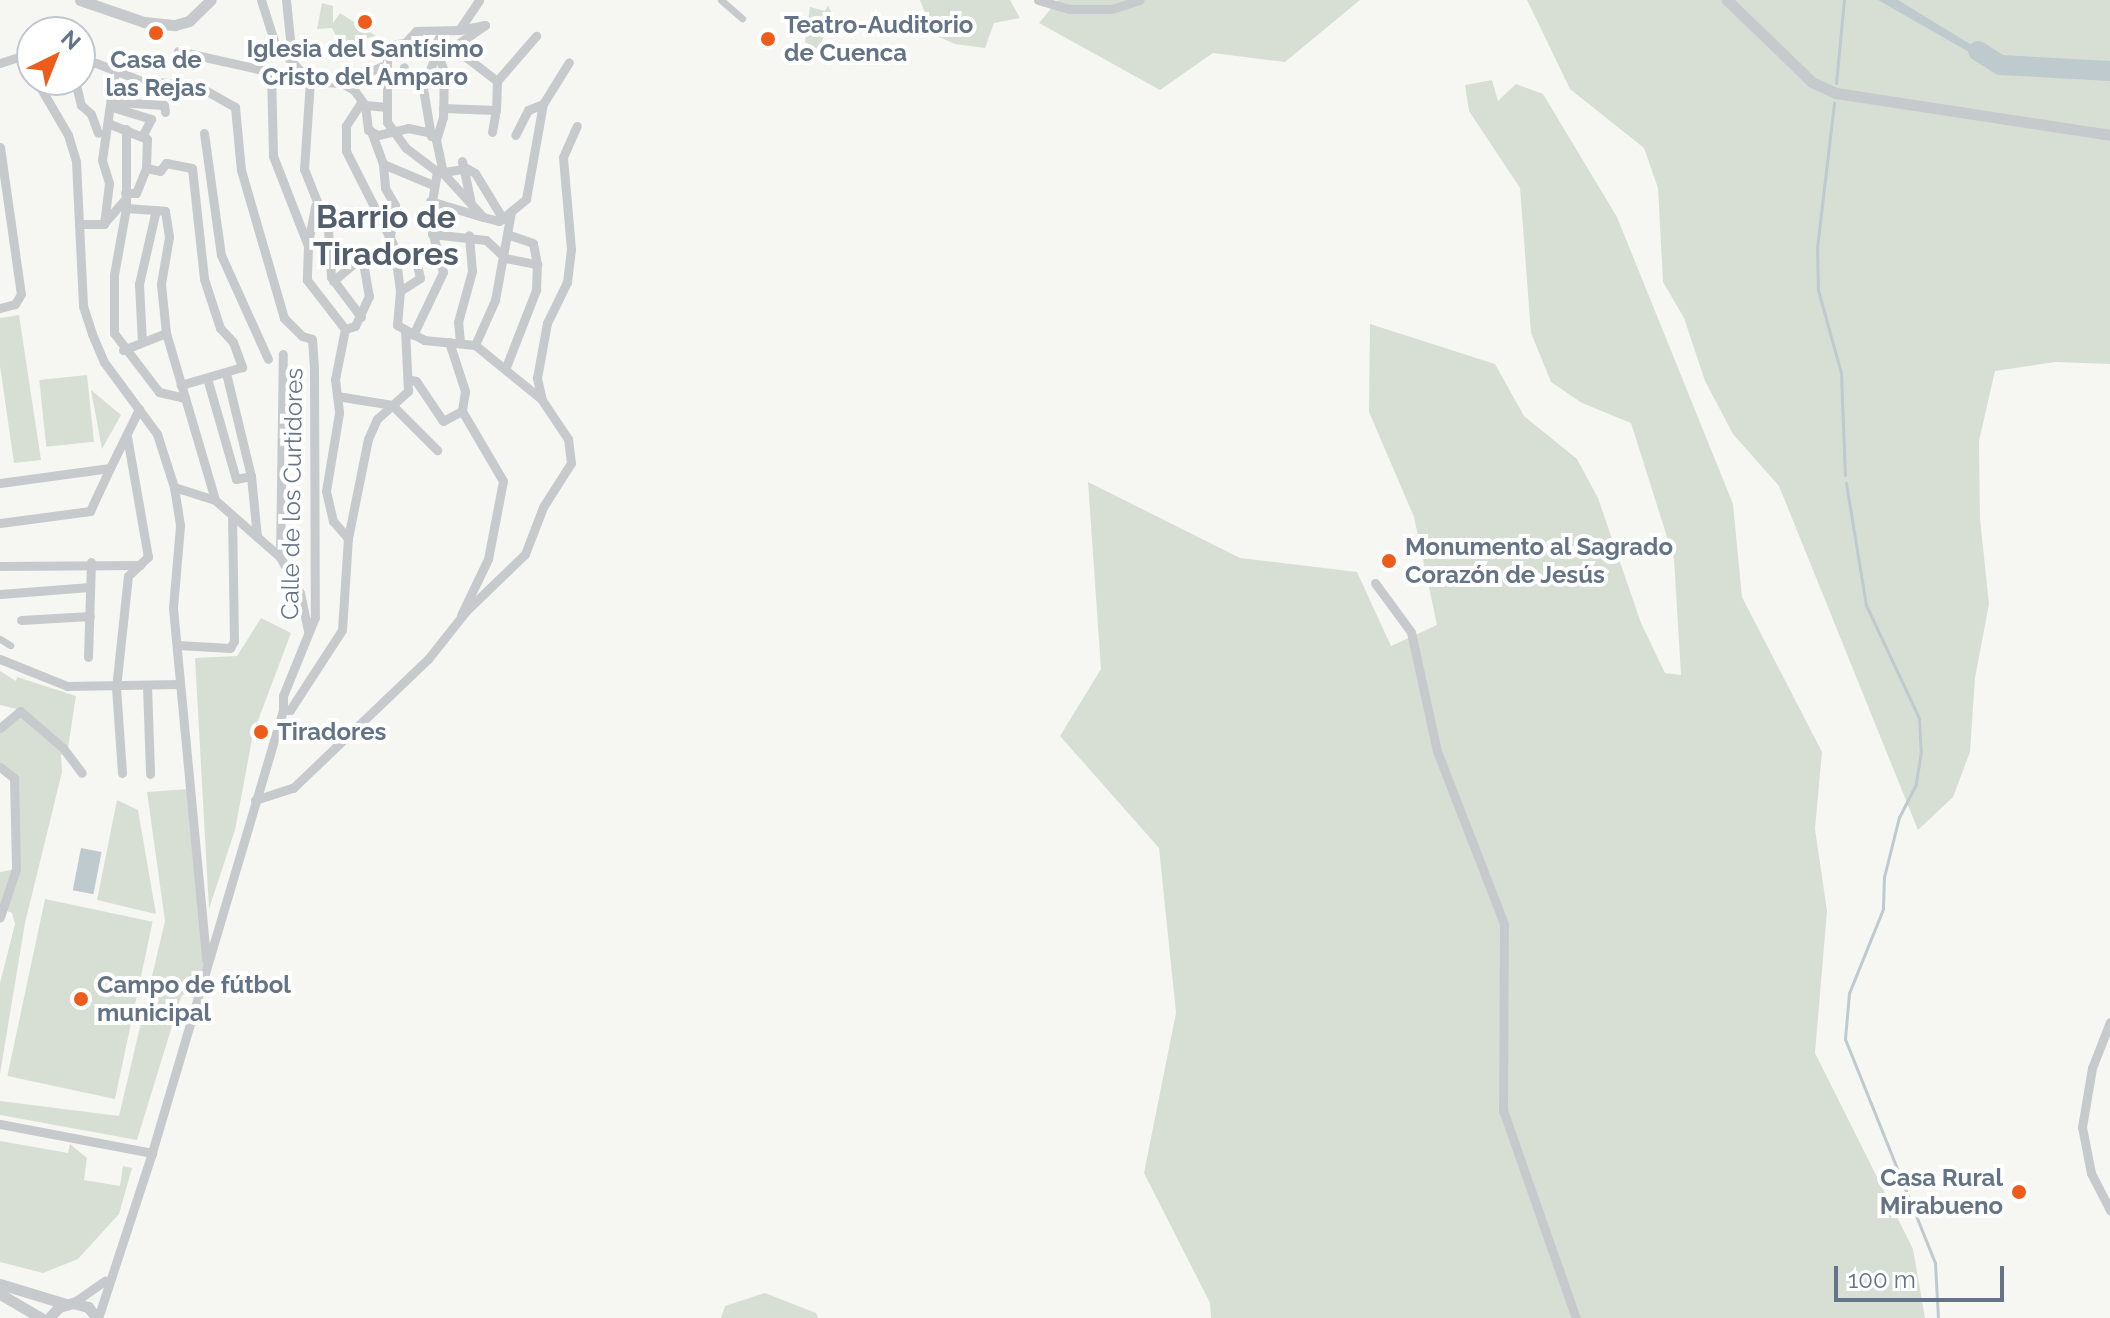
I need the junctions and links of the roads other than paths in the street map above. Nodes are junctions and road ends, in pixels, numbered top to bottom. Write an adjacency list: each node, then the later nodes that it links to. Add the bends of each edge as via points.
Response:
1 (80, 0): 2 (street, via 144,22 180,25)
2 (211, 0)
3 (261, 0): 17 (street, via 275,44)
4 (286, 0): 17 (street)
5 (479, 0): 11 (street)
6 (721, 0): 10 (street)
7 (1038, 0): 8 (street, via 1069,9 1112,9)
8 (1140, 0)
9 (1727, 0): 46 (street, via 1812,82 1836,93)
10 (742, 18)
11 (459, 30): 12 (street); 14 (street, via 485,25)
12 (436, 33): 16 (street); 22 (street, via 416,31 405,43 387,45)
13 (536, 36): 25 (street)
14 (453, 47): 16 (street); 25 (street)
15 (178, 51): 23 (street)
16 (438, 55): 33 (street); 40 (street, via 423,88)
17 (292, 58): 24 (street)
18 (569, 62): 30 (street)
19 (96, 63): 21 (street, Calle de los Curtidores)
20 (404, 67): 22 (street, via 402,77)
21 (115, 70): 31 (street); 117 (street, Calle de los Curtidores, via 142,81 196,85 235,107 241,170 284,318 312,339 315,617)
22 (384, 70): 26 (street); 32 (street)
23 (271, 72): 24 (street); 68 (street, via 273,156)
24 (307, 77): 26 (street); 58 (street, via 303,160)
25 (497, 81): 34 (street)
26 (342, 83): 29 (street)
27 (46, 96): 62 (street, via 68,135 76,162)
28 (79, 96): 42 (street)
29 (363, 103): 32 (street); 39 (street); 67 (street, via 346,126 346,151)
30 (543, 104): 45 (street, via 528,110); 60 (street, via 530,191)
31 (113, 105): 35 (street, via 164,105); 36 (street); 47 (street, via 151,119)
32 (387, 107): 44 (street)
33 (443, 108): 34 (street); 48 (street)
34 (496, 110): 41 (street)
35 (165, 112)
36 (110, 124): 38 (street); 63 (street, via 102,160 109,183)
37 (577, 126): 92 (street, via 563,157 571,249 567,282 547,323 537,378)
38 (126, 129): 47 (street); 55 (street)
39 (371, 131): 44 (street); 50 (street)
40 (427, 132): 44 (street, via 408,128); 48 (street)
41 (492, 132)
42 (98, 133)
43 (204, 133): 84 (street, via 221,255)
44 (394, 133): 53 (street)
45 (515, 135)
46 (2110, 135)
47 (142, 137): 52 (street, via 147,139)
48 (436, 140): 53 (street)
49 (0, 147): 74 (street, via 21,294 15,304)
50 (383, 164): 54 (street); 67 (street, via 385,188 395,205)
51 (463, 166): 53 (street); 57 (street); 60 (street, via 475,173)
52 (146, 168): 55 (street, via 136,193); 86 (street, via 160,171 166,163 192,168 204,279 220,328 233,342 242,367)
53 (440, 172): 54 (street); 57 (street)
54 (433, 185): 56 (street)
55 (125, 200): 59 (street); 63 (street); 82 (street, via 112,307 114,333)
56 (430, 201): 61 (street); 64 (street)
57 (471, 203): 61 (street)
58 (315, 206): 68 (street); 72 (street, via 328,229)
59 (156, 210): 78 (street, via 165,211 169,237 161,284); 79 (street, via 139,284)
60 (507, 215): 61 (street); 66 (street)
61 (483, 217)
62 (79, 224): 63 (street); 94 (street, via 83,306 92,334 104,362)
63 (104, 224)
64 (432, 234): 65 (street); 77 (street, via 443,272)
65 (469, 235): 70 (street, via 486,240); 80 (street, via 472,271)
66 (510, 235): 70 (street); 71 (street, via 533,243)
67 (390, 237): 73 (street)
68 (308, 246): 76 (street, via 308,281)
69 (414, 252): 73 (street, via 420,278)
70 (505, 258): 71 (street); 81 (street)
71 (537, 264): 85 (street, via 536,290)
72 (333, 281): 75 (street); 75 (street, via 362,257 369,296)
73 (400, 291): 77 (street)
74 (0, 308)
75 (361, 317): 76 (street)
76 (345, 329): 90 (street, via 335,379)
77 (406, 331): 80 (street); 88 (street)
78 (166, 333): 79 (street); 89 (street)
79 (142, 342): 82 (street)
80 (454, 342): 81 (street); 95 (street, via 465,391)
81 (475, 345): 85 (street)
82 (123, 350): 91 (street, via 159,392)
83 (283, 354): 107 (street)
84 (268, 359)
85 (506, 367): 92 (street)
86 (226, 373): 87 (street); 99 (street)
87 (207, 378): 89 (street); 99 (street, via 236,479)
88 (408, 379): 93 (street, via 406,396); 95 (street, via 416,381 443,421)
89 (181, 385): 91 (street)
90 (337, 396): 93 (street); 106 (street, via 326,491 333,521)
91 (185, 398): 102 (street)
92 (542, 400): 115 (street, via 568,439 571,463 543,507 525,554)
93 (392, 405): 97 (street); 106 (street, via 371,431)
94 (139, 409): 96 (street); 101 (street, via 157,434)
95 (462, 411): 115 (street, via 503,481 488,559)
96 (127, 437): 98 (street); 109 (street, via 148,557)
97 (437, 450)
98 (110, 468): 100 (street); 104 (street, via 90,511)
99 (251, 476): 105 (street)
100 (0, 483)
101 (174, 487): 102 (street); 120 (street, via 180,526 173,608)
102 (215, 500): 103 (street)
103 (232, 517): 105 (street); 120 (street, via 234,641 230,648)
104 (0, 523)
105 (257, 537): 107 (street)
106 (348, 538): 126 (street, via 342,630 290,710)
107 (280, 557): 117 (street, via 300,593)
108 (91, 562): 109 (street); 110 (street); 112 (street)
109 (140, 565): 125 (street, via 128,576)
110 (0, 566)
111 (1375, 583): 148 (street, via 1411,632 1437,751 1504,924 1503,1110)
112 (90, 587): 113 (street); 114 (street)
113 (0, 594)
114 (90, 616): 116 (street); 121 (street)
115 (460, 618): 132 (street, via 428,659 293,788)
116 (21, 620)
117 (309, 637): 126 (street, via 285,691)
118 (0, 639): 119 (street)
119 (10, 645)
120 (177, 645): 123 (street)
121 (88, 657)
122 (0, 659): 125 (street, via 54,683)
123 (179, 684): 124 (street); 134 (street)
124 (147, 686): 125 (street); 131 (street)
125 (116, 688): 130 (street)
126 (283, 710): 132 (street)
127 (0, 728): 129 (street, via 20,711 63,748)
128 (0, 767): 133 (street, via 14,778 16,869)
129 (82, 773)
130 (122, 773)
131 (150, 774)
132 (255, 800): 134 (street)
133 (0, 917)
134 (207, 967): 137 (street)
135 (2110, 1022): 138 (street, via 2092,1068 2082,1127 2091,1173)
136 (0, 1124): 137 (street)
137 (152, 1153): 139 (street)
138 (2110, 1210)
139 (107, 1279): 143 (street); 147 (street)
140 (0, 1284): 143 (street)
141 (0, 1294): 142 (street)
142 (13, 1299): 144 (street); 145 (street)
143 (70, 1303): 146 (street); 147 (street, via 88,1307)
144 (26, 1318)
145 (41, 1318)
146 (49, 1318)
147 (98, 1318)
148 (1576, 1318)

